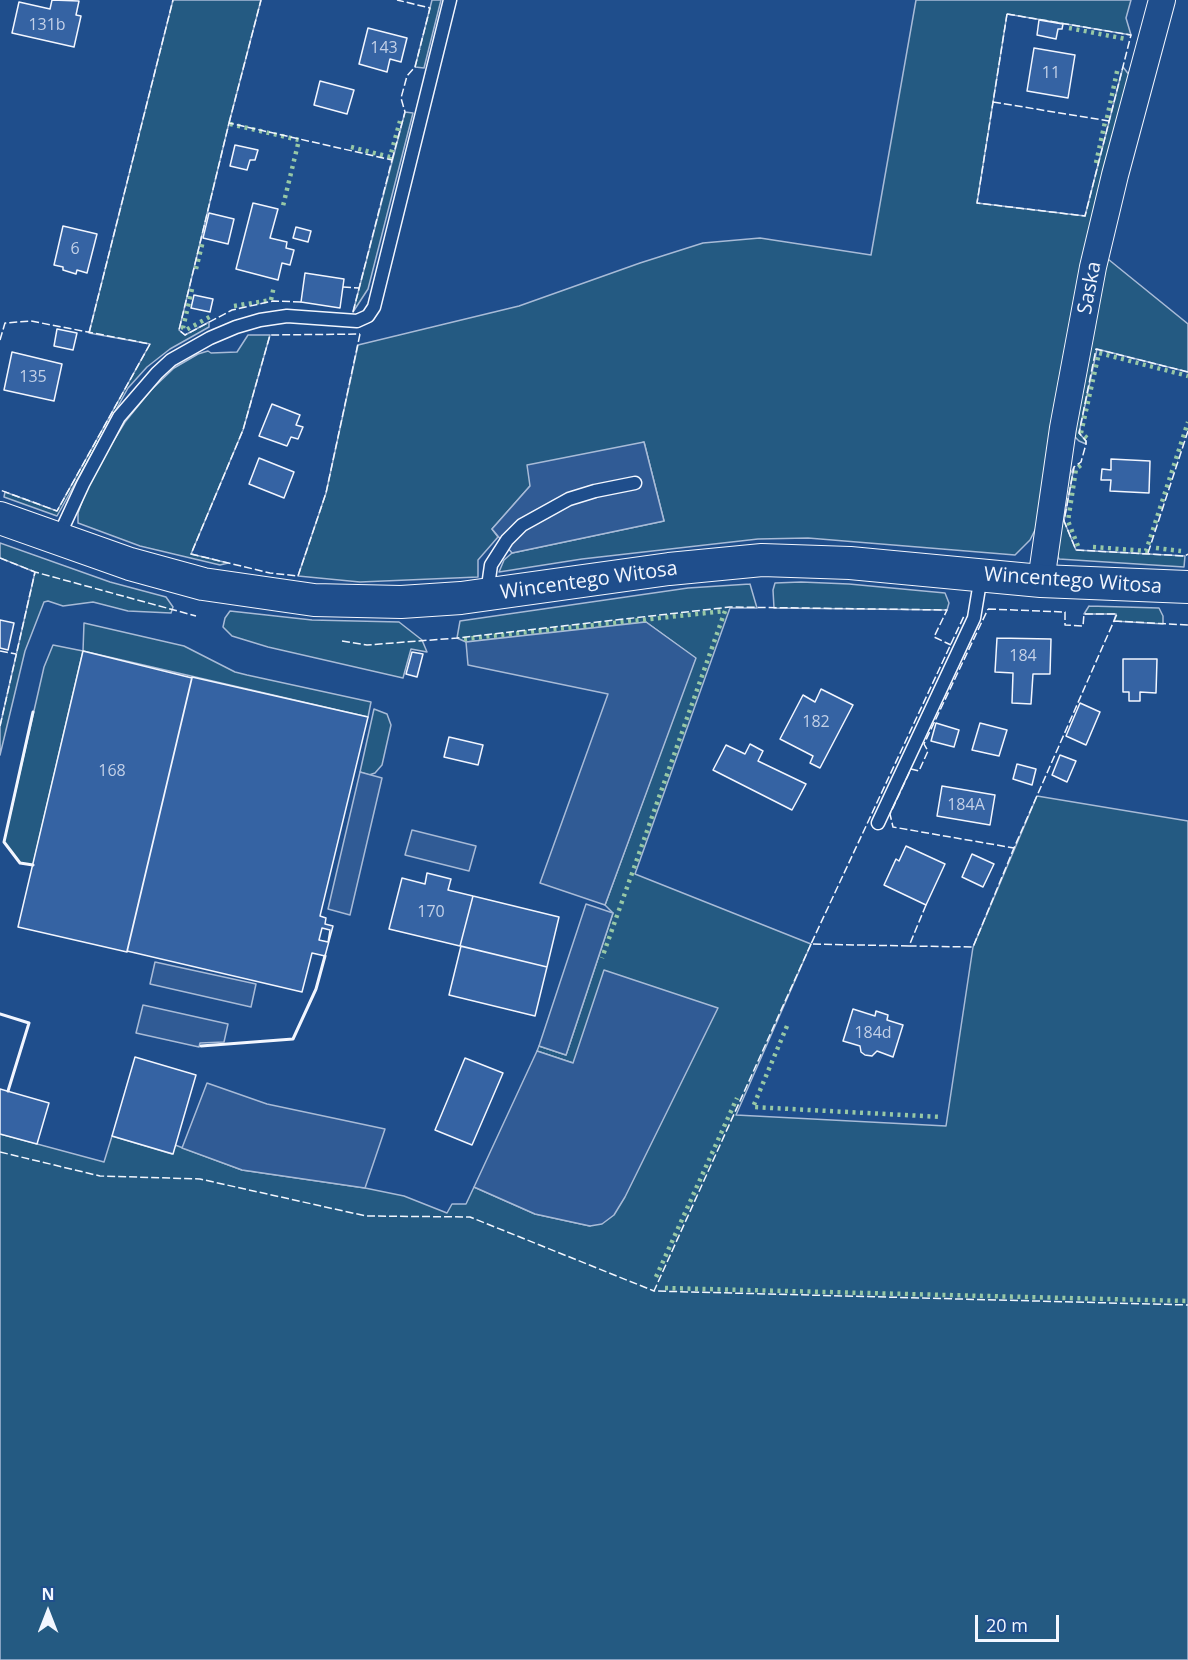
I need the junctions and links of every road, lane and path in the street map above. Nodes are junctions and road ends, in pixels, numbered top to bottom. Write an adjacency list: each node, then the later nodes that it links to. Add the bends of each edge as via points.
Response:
1 (450, 0): 5 (lane, via 374,306 368,316 357,321 286,316 260,320 219,334 171,360 119,417)
2 (1162, 0): 7 (street, Saska, via 1093,267 1063,428)
3 (635, 483): 9 (lane, via 569,499 522,525 497,552 491,565)
4 (0, 519): 5 (street, Wincentego Witosa)
5 (57, 540): 9 (street, Wincentego Witosa, via 203,584 273,595 401,602)
6 (981, 575): 7 (street, Wincentego Witosa); 9 (street, Wincentego Witosa, via 850,563 762,560); 10 (lane, via 974,618)
7 (1041, 581): 8 (street, Wincentego Witosa)
8 (1188, 587)
9 (490, 595)
10 (878, 823)

